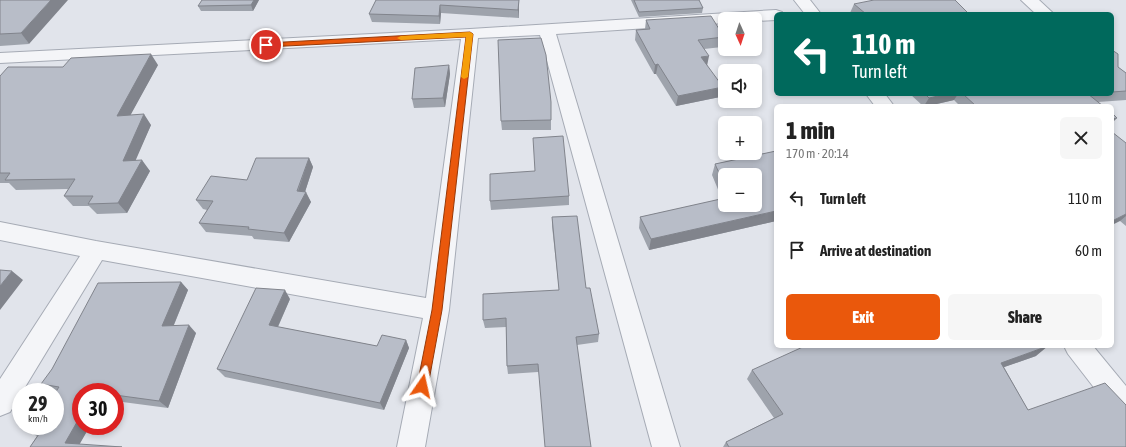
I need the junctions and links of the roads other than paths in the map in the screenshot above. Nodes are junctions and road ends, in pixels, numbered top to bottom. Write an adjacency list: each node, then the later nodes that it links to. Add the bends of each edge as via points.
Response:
1 (802, 0): 3 (street)
2 (1029, 0): 4 (street)
3 (807, 12)
4 (1044, 12)
5 (774, 15): 6 (street)
6 (547, 30): 7 (street); 18 (street)
7 (470, 34): 8 (street); 13 (street)
8 (0, 58)
9 (877, 96): 10 (street)
10 (883, 104)
11 (0, 231): 12 (street)
12 (96, 250): 13 (street); 15 (street)
13 (437, 310): 17 (street)
14 (1079, 348): 16 (street)
15 (0, 403)
16 (1126, 407)
17 (411, 447)
18 (666, 447)

